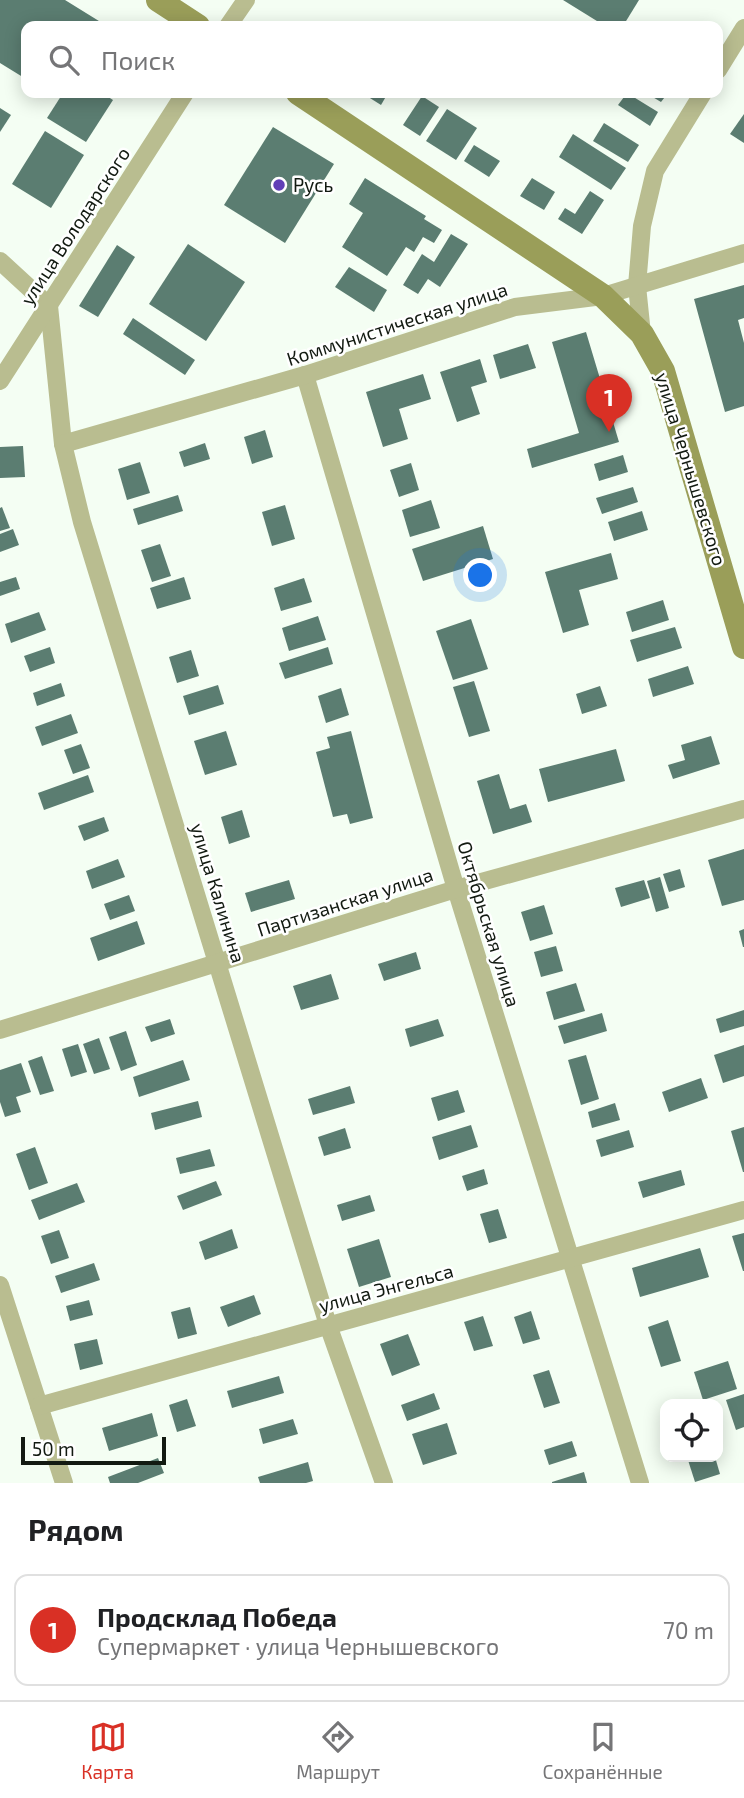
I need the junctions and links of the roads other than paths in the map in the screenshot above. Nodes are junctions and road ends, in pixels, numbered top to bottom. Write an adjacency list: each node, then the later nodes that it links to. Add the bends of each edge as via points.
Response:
1 (158, 0): 3 (street)
2 (246, 0): 4 (street)
3 (190, 21)
4 (231, 21)
5 (744, 28): 6 (street)
6 (723, 62)
7 (182, 98): 14 (street, улица Володарского)
8 (306, 98): 13 (street, улица Чернышевского)
9 (700, 98): 12 (street, via 655,171 642,226)
10 (744, 253): 12 (street, Коммунистическая улица)
11 (0, 261): 14 (street)
12 (637, 286): 13 (street, Коммунистическая улица); 15 (street)
13 (603, 296): 15 (street, улица Чернышевского); 16 (street, Коммунистическая улица, via 515,307)
14 (49, 306): 17 (street, улица Володарского); 18 (street, улица Калинина)
15 (642, 334): 19 (street, улица Чернышевского, via 663,371)
16 (305, 375): 18 (street, Коммунистическая улица); 21 (street, Октябрьская улица)
17 (0, 382)
18 (64, 444): 22 (street, улица Калинина, via 82,522)
19 (744, 647)
20 (744, 808): 21 (street, Партизанская улица)
21 (456, 889): 22 (street, Партизанская улица); 25 (street, Октябрьская улица)
22 (218, 965): 23 (street, Партизанская улица); 27 (street, улица Калинина)
23 (0, 1030)
24 (744, 1210): 25 (street, улица Энгельса)
25 (570, 1258): 27 (street, улица Энгельса); 31 (street, Октябрьская улица)
26 (0, 1285): 28 (street)
27 (328, 1325): 28 (street, улица Энгельса); 30 (street, улица Калинина)
28 (39, 1406): 29 (street)
29 (64, 1483)
30 (384, 1483)
31 (640, 1483)

